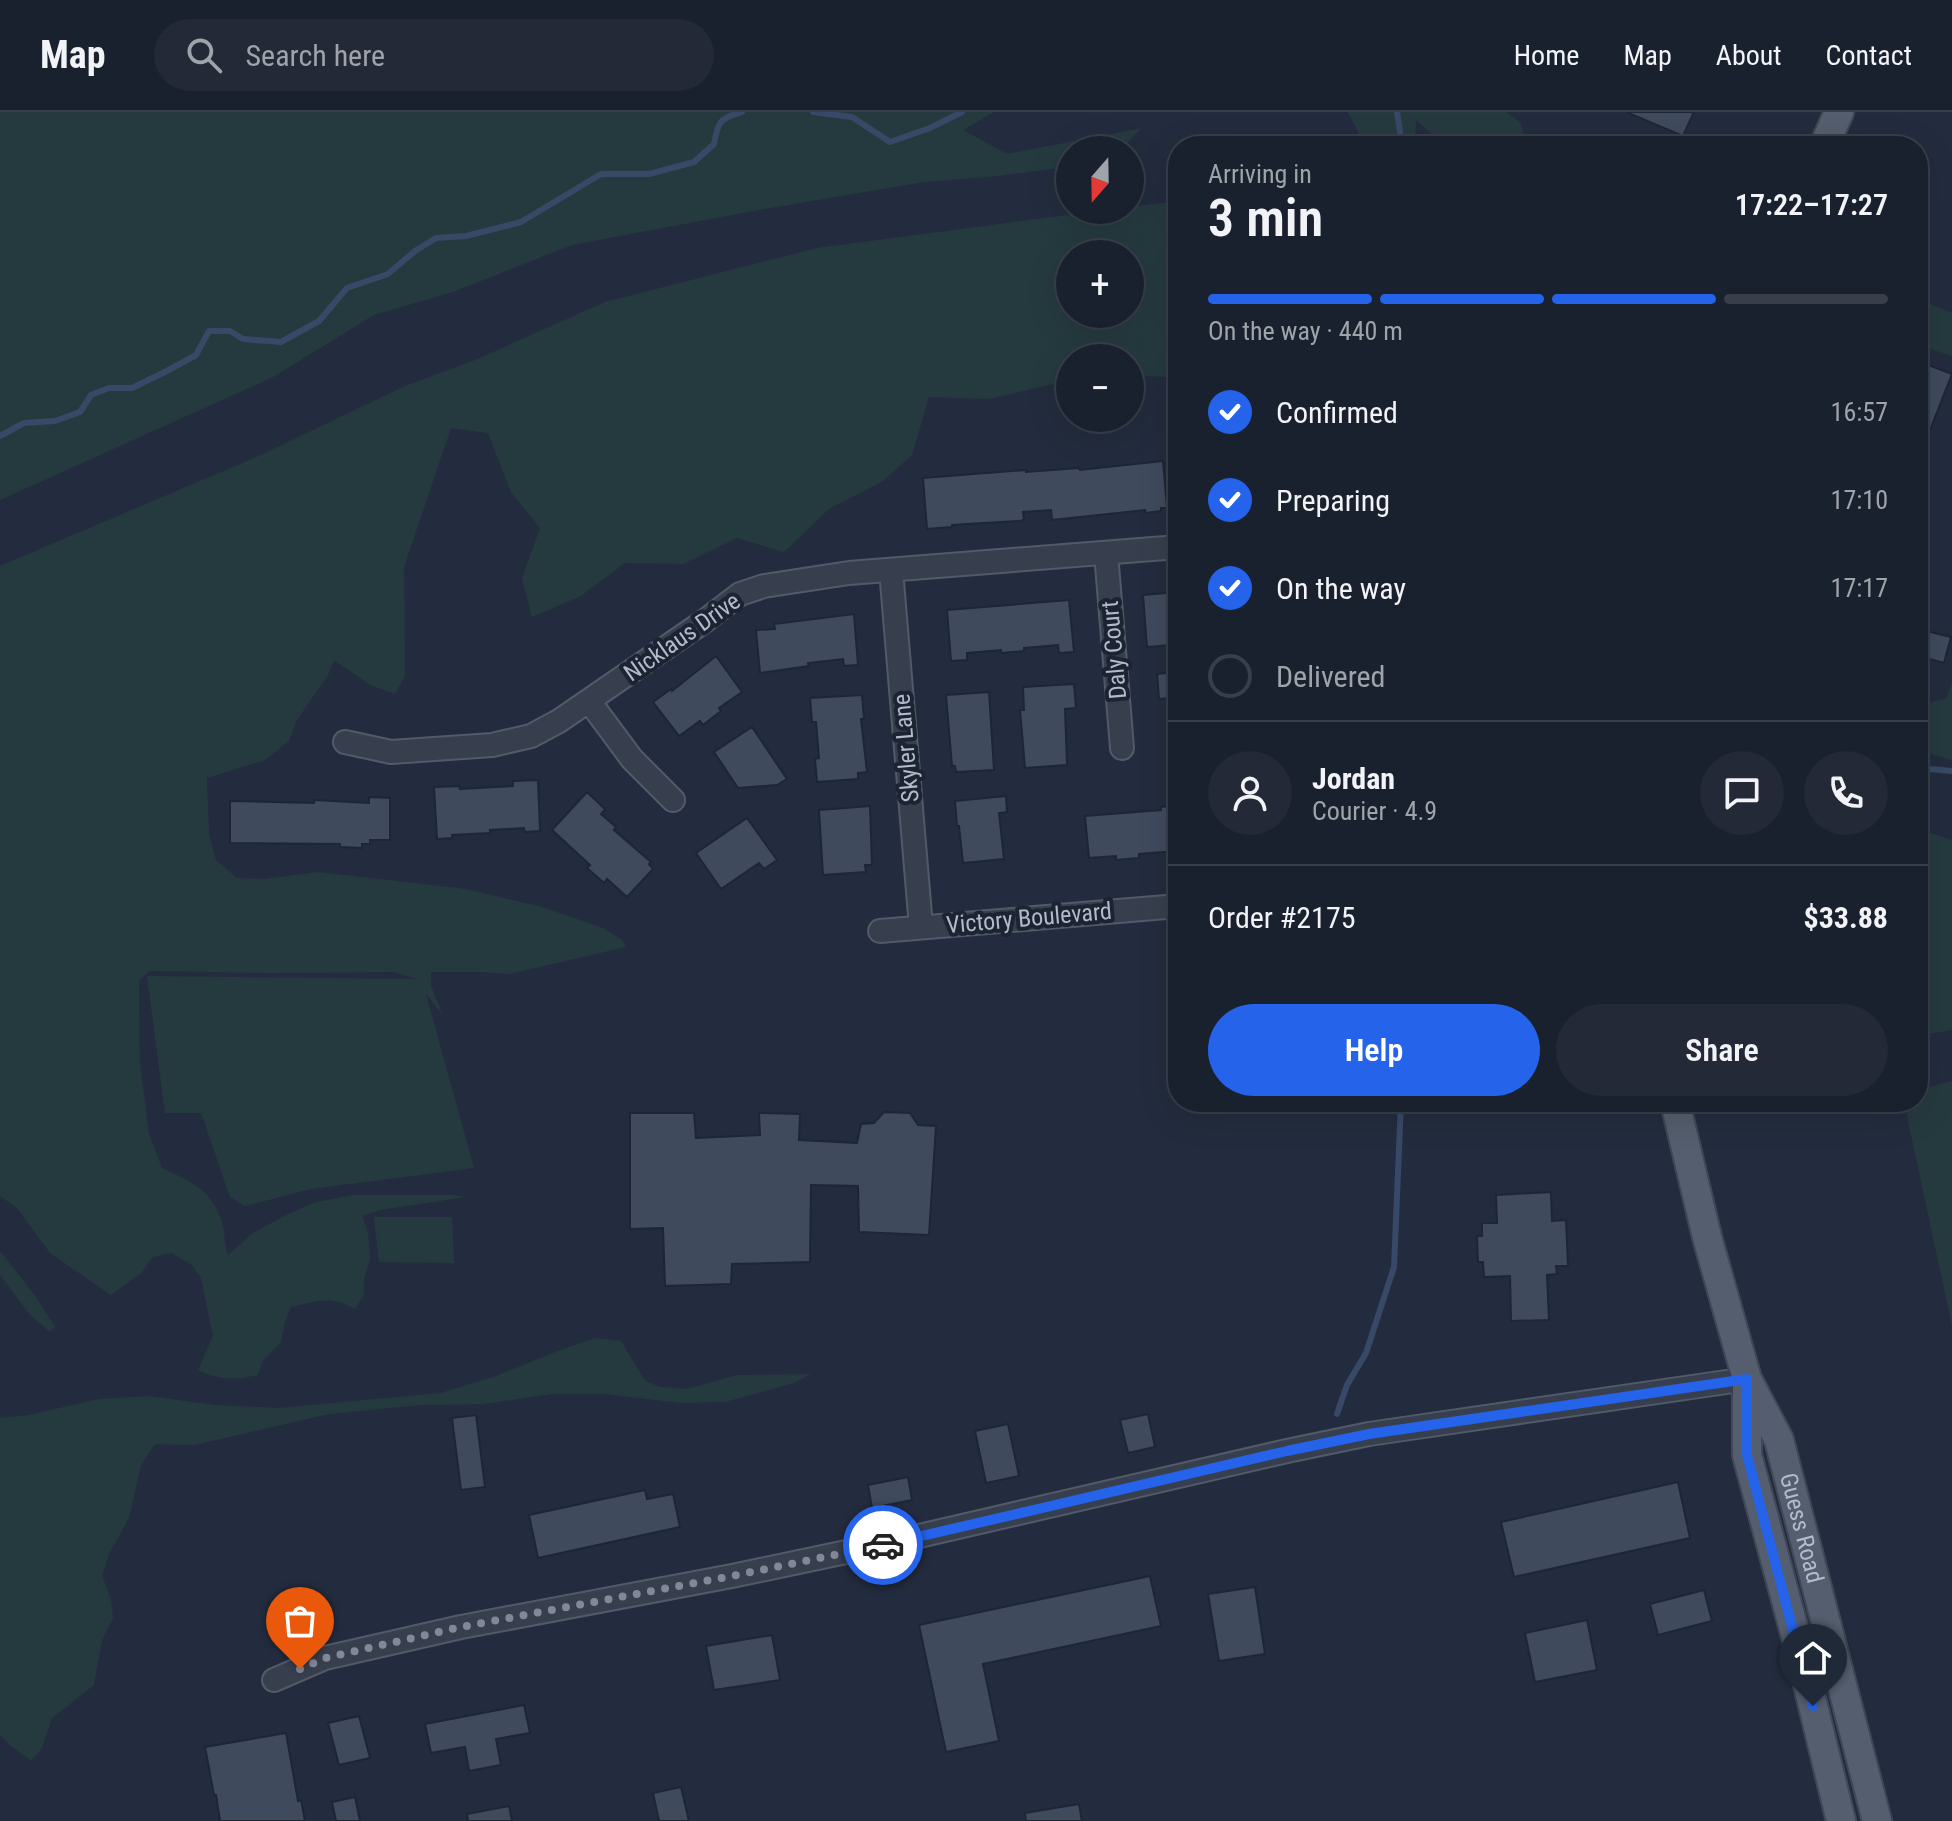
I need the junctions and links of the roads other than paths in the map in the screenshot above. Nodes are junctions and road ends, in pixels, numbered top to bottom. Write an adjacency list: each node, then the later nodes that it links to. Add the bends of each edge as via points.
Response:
1 (1839, 112): 2 (main road)
2 (1828, 136)
3 (1168, 548): 4 (street, Nicklaus Drive)
4 (1106, 553): 5 (street, Nicklaus Drive); 8 (street, Daly Court)
5 (891, 570): 6 (street, Nicklaus Drive, via 764,586 740,594); 11 (street, Skyler Lane)
6 (589, 701): 7 (street, Nicklaus Drive, via 531,736 492,745 391,752); 9 (street, via 632,759)
7 (345, 742)
8 (1122, 748)
9 (673, 800)
10 (1168, 907): 11 (street, Victory Boulevard)
11 (921, 927): 12 (street, Victory Boulevard)
12 (880, 931)
13 (1677, 1112): 14 (main road, Guess Road)
14 (1747, 1379): 15 (street, via 1369,1434 873,1547 461,1627 325,1658); 16 (main road, Guess Road, via 1747,1455); 17 (main road, Guess Road, via 1779,1440)
15 (274, 1680)
16 (1841, 1821)
17 (1877, 1821)

